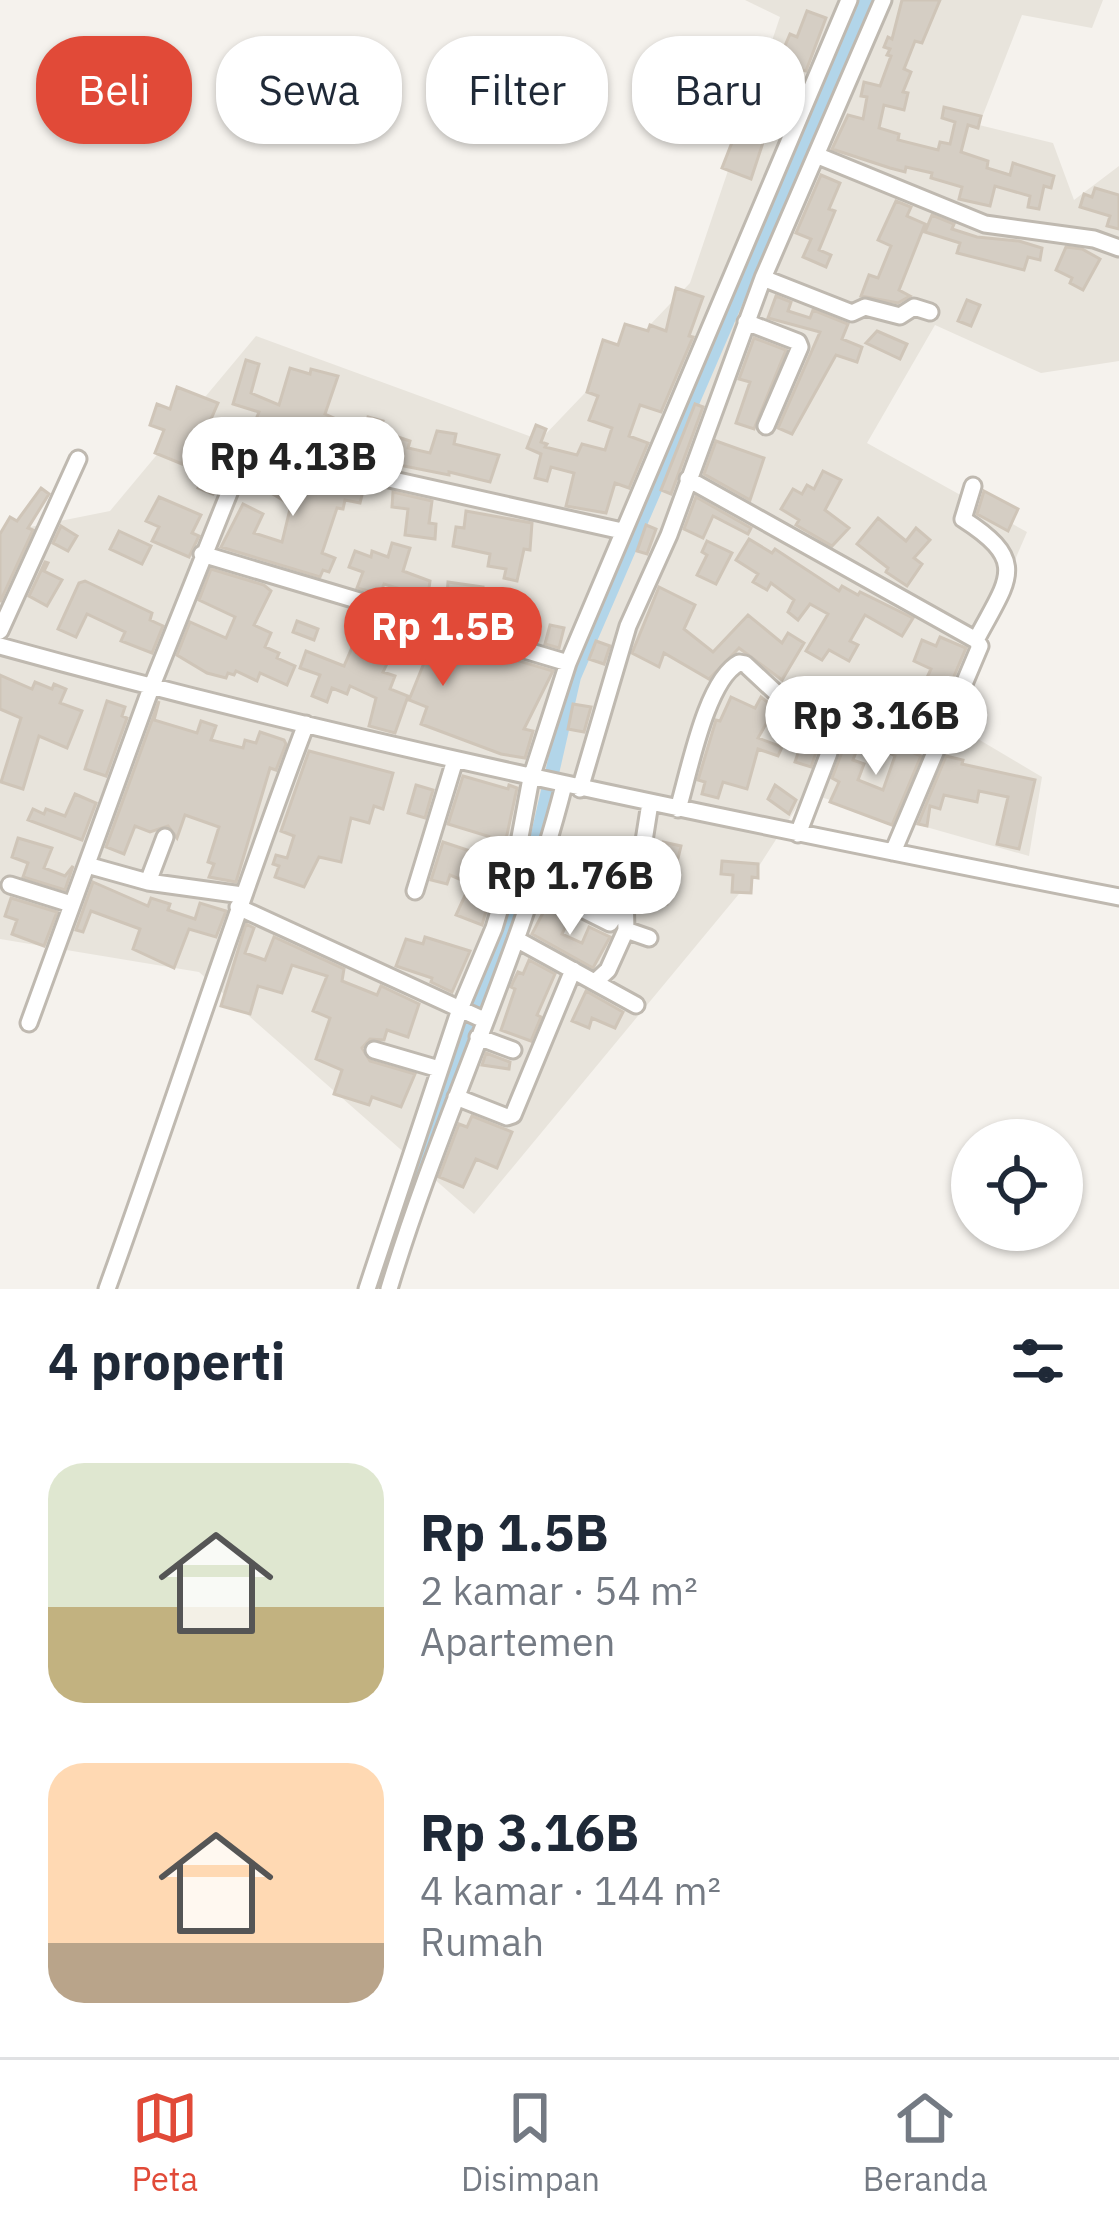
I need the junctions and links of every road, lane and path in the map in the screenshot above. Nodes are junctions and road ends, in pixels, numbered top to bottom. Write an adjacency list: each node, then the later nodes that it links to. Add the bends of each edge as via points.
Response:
1 (849, 0): 8 (street)
2 (884, 0): 3 (street)
3 (816, 154): 4 (street, via 985,224); 5 (street)
4 (1119, 248)
5 (764, 278): 6 (street, via 852,313); 7 (street)
6 (930, 312)
7 (746, 322): 8 (street); 9 (street, via 800,347)
8 (720, 344): 11 (street); 13 (street)
9 (766, 426)
10 (78, 459): 15 (street)
11 (688, 478): 16 (street); 23 (street)
12 (974, 486): 16 (street, via 963,519 994,539 1008,569)
13 (622, 531): 14 (street, via 250,450); 18 (street)
14 (202, 554): 18 (street); 19 (street)
15 (0, 631)
16 (976, 640): 28 (street, via 979,653)
17 (0, 646): 19 (street)
18 (568, 663): 22 (street)
19 (151, 688): 20 (street); 29 (street)
20 (306, 724): 21 (street); 36 (street)
21 (455, 760): 22 (street); 33 (street)
22 (534, 779): 23 (street); 44 (street, via 494,928)
23 (568, 786): 24 (street); 32 (street)
24 (650, 803): 25 (street); 35 (street)
25 (678, 809): 26 (street); 26 (street, via 712,698 739,662 829,742)
26 (798, 834): 28 (street)
27 (165, 837): 30 (street)
28 (893, 853): 34 (street)
29 (87, 865): 30 (street); 37 (street)
30 (148, 882): 36 (street)
31 (10, 885): 37 (street)
32 (536, 886): 35 (street, via 610,923); 40 (street)
33 (415, 891)
34 (1119, 897)
35 (626, 899): 38 (street)
36 (240, 901): 44 (street); 51 (street)
37 (71, 904): 45 (street)
38 (626, 930): 39 (street); 42 (street)
39 (650, 938)
40 (516, 939): 41 (street); 46 (street)
41 (573, 970): 42 (street); 50 (street, via 513,1114)
42 (595, 982): 43 (street)
43 (636, 1004)
44 (460, 1009): 46 (street); 49 (street)
45 (29, 1023)
46 (481, 1028): 47 (street); 50 (street)
47 (513, 1049)
48 (374, 1050): 49 (street)
49 (439, 1069): 52 (street)
50 (456, 1097): 53 (street)
51 (106, 1289)
52 (367, 1289)
53 (389, 1289)

